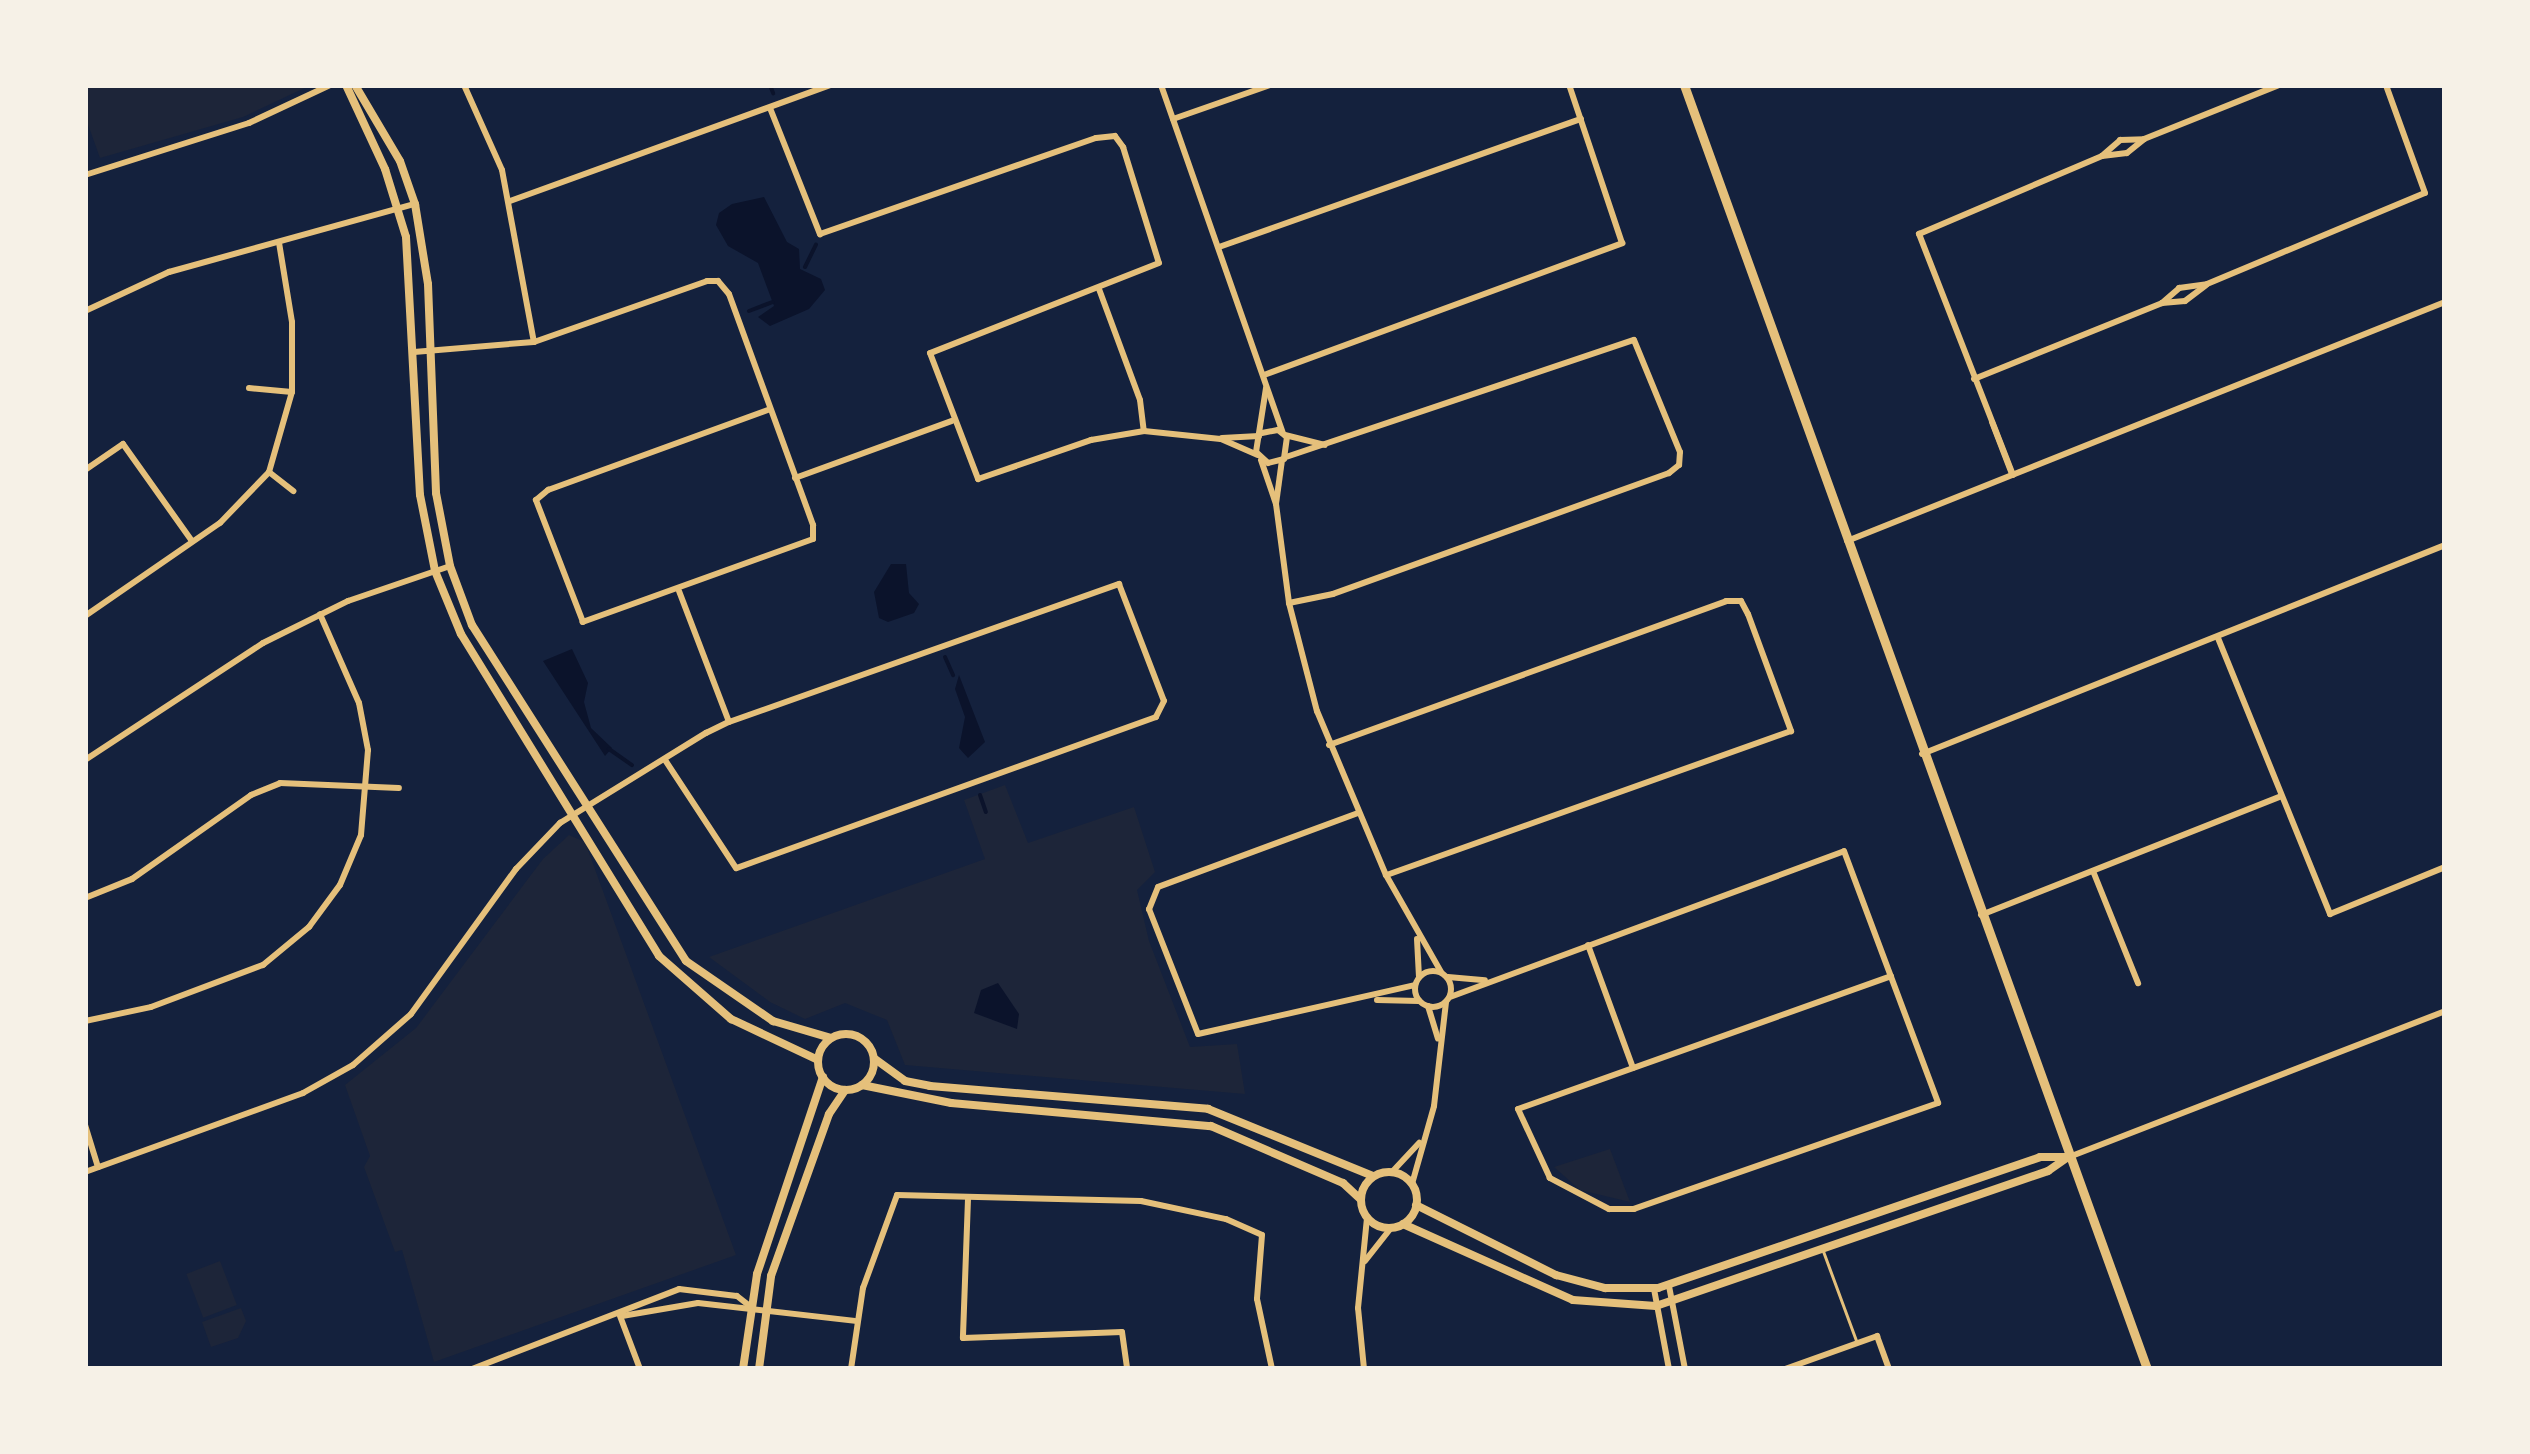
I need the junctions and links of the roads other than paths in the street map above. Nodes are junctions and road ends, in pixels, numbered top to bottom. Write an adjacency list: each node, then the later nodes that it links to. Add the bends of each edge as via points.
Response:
1 (330, 85): 17 (street, via 249,123)
2 (346, 85): 20 (street)
3 (356, 85): 19 (street, via 400,161)
4 (464, 85): 18 (street)
5 (831, 85): 12 (street)
6 (1162, 85): 14 (street)
7 (1270, 85): 14 (street)
8 (1568, 85): 13 (street)
9 (1684, 85): 52 (main road)
10 (2279, 85): 15 (street)
11 (2386, 85): 23 (street, via 2425,193)
12 (770, 108): 18 (street); 24 (street, via 820,234 1114,136 1159,263)
13 (1580, 119): 22 (street); 31 (street, via 1622,244)
14 (1173, 120): 22 (street)
15 (2144, 138): 16 (street, via 2120,140); 16 (street, via 2127,154)
16 (2102, 156): 32 (street, via 1919,234)
17 (85, 175)
18 (510, 200): 28 (street)
19 (415, 204): 20 (street); 29 (street, via 426,257)
20 (399, 210): 21 (street); 30 (street, via 410,261)
21 (279, 243): 27 (street, via 169,272); 35 (street, via 292,322)
22 (1219, 247): 31 (street)
23 (2206, 284): 26 (street, via 2185,301); 26 (street, via 2178,288)
24 (1098, 289): 37 (street, via 930,354); 38 (street, via 1140,400)
25 (2445, 302): 47 (street)
26 (2162, 304): 32 (street)
27 (85, 311)
28 (534, 342): 29 (street); 36 (street, via 718,280)
29 (430, 351): 30 (street); 54 (street, via 436,494)
30 (414, 352): 55 (street, via 418,476)
31 (1264, 374): 33 (street)
32 (1974, 378): 47 (street, via 2011,458)
33 (1266, 387): 39 (street); 40 (street)
34 (248, 388): 35 (street)
35 (292, 392): 46 (street)
36 (770, 409): 48 (street); 56 (street, via 536,500 583,622)
37 (952, 420): 38 (street, via 978,479 1091,440); 48 (street)
38 (1144, 431): 41 (street)
39 (1260, 434): 40 (street); 41 (street); 43 (street)
40 (1284, 434): 42 (street); 44 (street)
41 (1220, 439): 43 (street)
42 (1326, 445): 44 (street); 57 (street, via 1634,340 1680,452 1679,465 1334,594)
43 (1259, 457): 44 (street); 50 (street)
44 (1284, 458): 50 (street)
45 (85, 470): 51 (street, via 123,444)
46 (269, 472): 49 (street); 51 (street)
47 (2012, 475): 52 (street)
48 (795, 478): 56 (street, via 813,539)
49 (293, 491)
50 (1276, 504): 57 (street)
51 (192, 541): 59 (street)
52 (1845, 542): 63 (main road)
53 (2445, 544): 60 (street)
54 (450, 566): 55 (street); 69 (street, via 472,625)
55 (436, 571): 58 (street); 71 (street, via 472,654)
56 (680, 591): 61 (street)
57 (1289, 603): 62 (street)
58 (320, 614): 64 (street, via 263,643); 66 (street, via 359,703)
59 (85, 616)
60 (2218, 638): 63 (street); 68 (street)
61 (729, 722): 65 (street); 65 (street, via 1119,584 1164,711 736,868)
62 (1328, 745): 70 (street); 74 (street, via 1741,601 1791,731)
63 (1922, 754): 76 (main road)
64 (85, 760)
65 (665, 760): 69 (street)
66 (369, 785): 67 (street); 75 (street, via 280,783 132,879); 90 (street, via 362,835 340,885 290,945 201,990)
67 (399, 788)
68 (2281, 796): 72 (street, via 2330,914); 73 (street)
69 (586, 807): 71 (street); 91 (street, via 686,961 772,1021)
70 (1358, 812): 74 (street); 85 (street, via 1158,887 1148,897 1198,1034)
71 (572, 815): 94 (street, via 635,922 680,980 731,1019); 102 (street, via 516,869 411,1014 354,1066 303,1093)
72 (2445, 867)
73 (2093, 871): 76 (street); 83 (street)
74 (1386, 875): 77 (street)
75 (85, 898)
76 (1981, 916): 101 (main road)
77 (1417, 938): 79 (street); 81 (street)
78 (1588, 946): 80 (street, via 1844,852); 82 (street); 95 (street)
79 (1443, 974): 81 (street); 82 (street); 86 (street)
80 (1890, 976): 95 (street); 95 (street, via 1938,1103 1634,1209 1609,1209 1550,1178 1518,1109)
81 (1419, 977): 84 (street)
82 (1486, 980): 86 (street)
83 (2138, 984)
84 (1415, 985): 85 (street); 87 (street)
85 (1376, 999): 87 (street)
86 (1448, 1000): 88 (street); 92 (street)
87 (1419, 1001): 88 (street)
88 (1428, 1006): 92 (street)
89 (2445, 1011): 101 (street)
90 (85, 1022)
91 (831, 1038): 93 (street, via 861,1037); 94 (street)
92 (1439, 1040): 100 (street, via 1434,1106)
93 (875, 1059): 97 (street); 105 (street, via 904,1080 930,1086 1208,1109)
94 (818, 1060): 96 (street)
95 (1633, 1068)
96 (823, 1077): 98 (street); 120 (street)
97 (862, 1085): 98 (street); 107 (street, via 952,1102 1211,1126 1344,1183)
98 (845, 1090): 122 (street, via 829,1114 783,1240)
99 (85, 1124): 102 (street)
100 (1420, 1142): 104 (street); 106 (street)
101 (2068, 1157): 113 (street, via 2048,1171); 115 (street, via 2040,1157); 138 (main road)
102 (98, 1167): 103 (street)
103 (85, 1172)
104 (1392, 1172): 105 (street); 106 (street)
105 (1374, 1176): 107 (street)
106 (1412, 1184): 109 (street)
107 (1360, 1198): 110 (street)
108 (968, 1199): 124 (street, via 897,1194); 131 (street, via 963,1338 1122,1332); 132 (street, via 1141,1201 1226,1219 1262,1235 1256,1299)
109 (1416, 1205): 111 (street); 116 (street, via 1556,1275 1605,1288)
110 (1367, 1218): 112 (street); 114 (street)
111 (1403, 1224): 112 (street); 119 (street, via 1573,1300)
112 (1391, 1228): 114 (street)
113 (1823, 1249): 118 (street); 125 (lane)
114 (1364, 1261): 133 (street, via 1358,1308)
115 (1668, 1286): 116 (street); 118 (street)
116 (1654, 1288): 119 (street)
117 (670, 1292): 120 (street, via 705,1290); 121 (street); 123 (street)
118 (1672, 1302): 119 (street); 135 (street)
119 (1658, 1305): 134 (street)
120 (751, 1306): 121 (street); 122 (street); 128 (street)
121 (674, 1307): 123 (street)
122 (766, 1308): 124 (street); 129 (street)
123 (620, 1316): 126 (street); 127 (street)
124 (856, 1322): 130 (street)
125 (1857, 1343): 136 (street); 137 (street, via 1877,1336)
126 (472, 1369)
127 (640, 1369)
128 (743, 1369)
129 (759, 1369)
130 (851, 1369)
131 (1127, 1369)
132 (1272, 1369)
133 (1364, 1369)
134 (1670, 1369)
135 (1685, 1369)
136 (1785, 1369)
137 (1889, 1369)
138 (2147, 1369)

